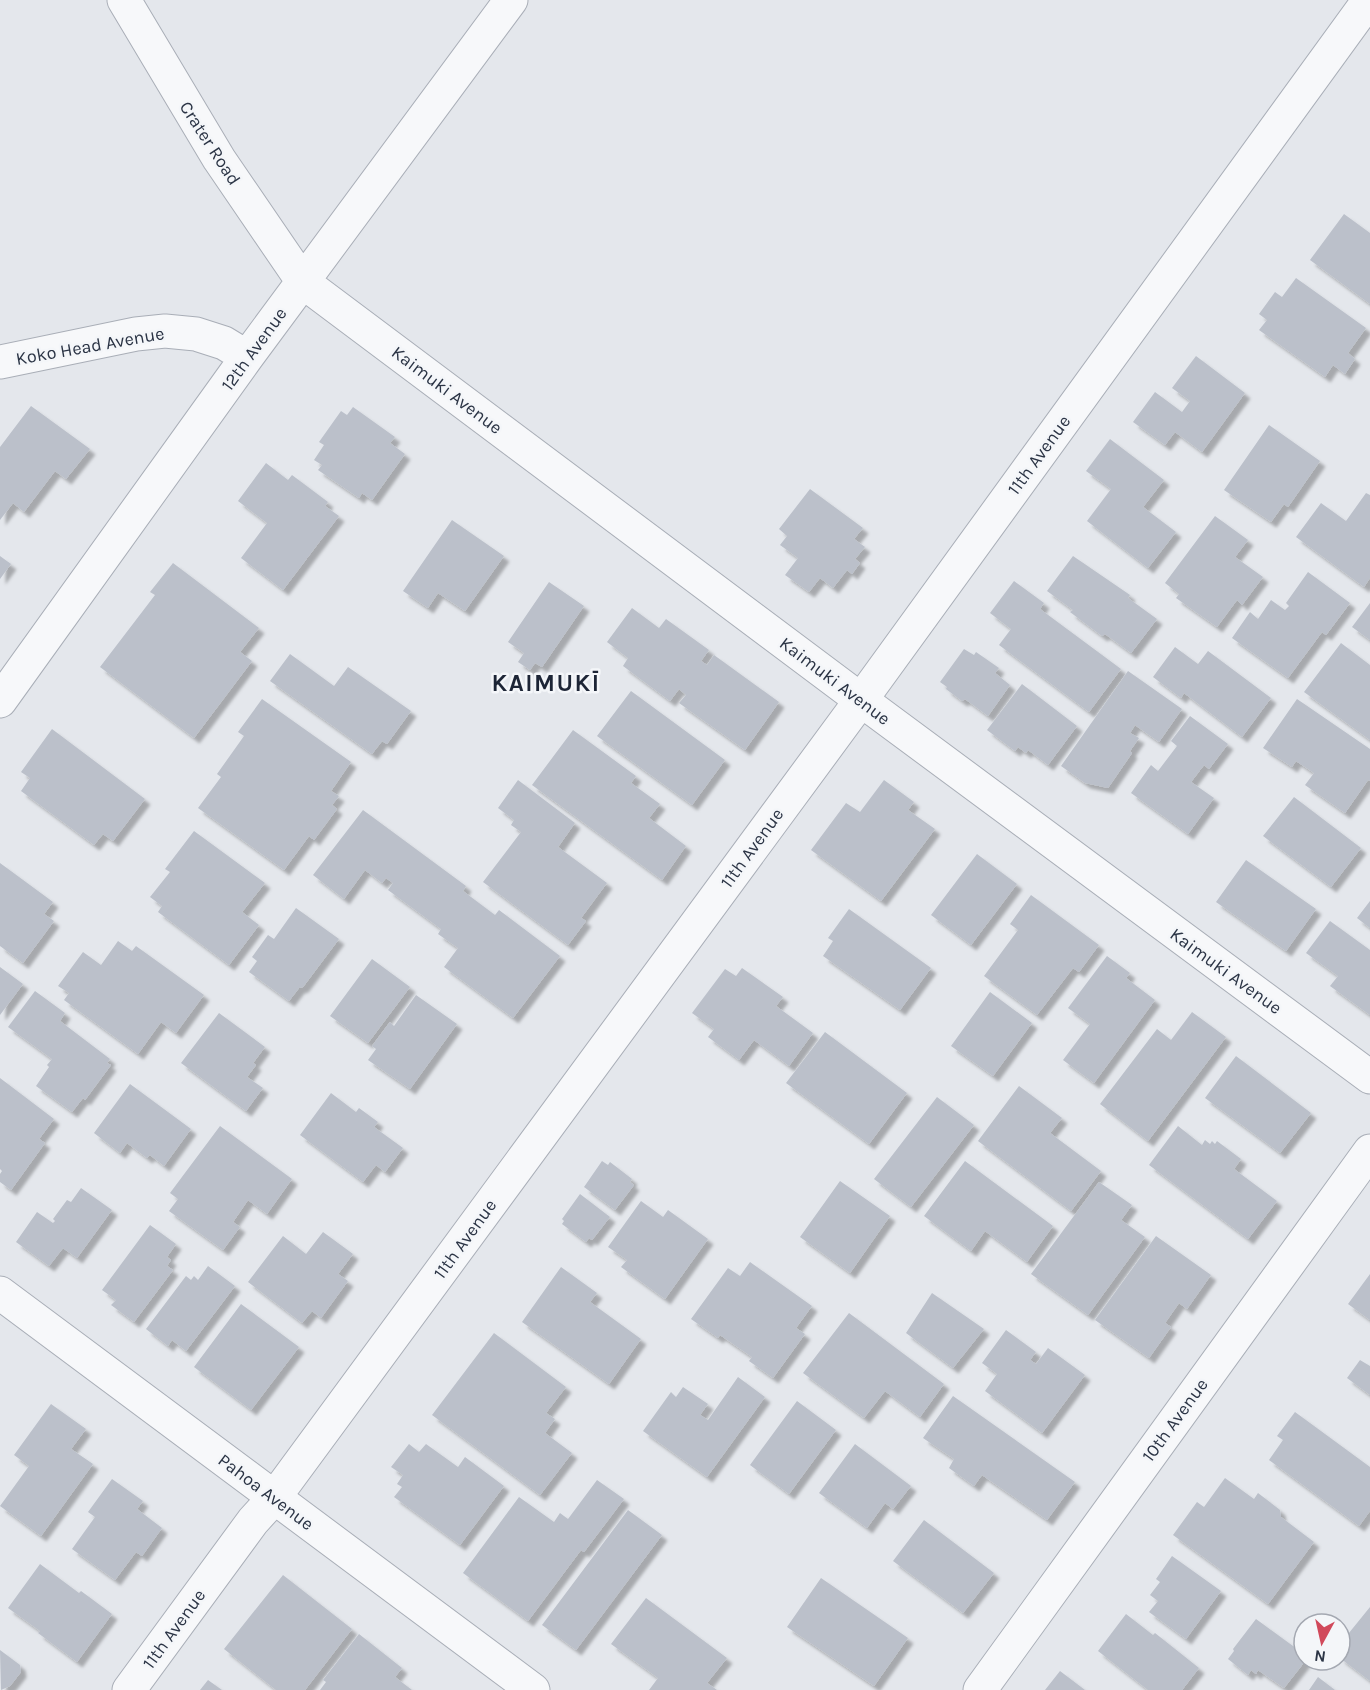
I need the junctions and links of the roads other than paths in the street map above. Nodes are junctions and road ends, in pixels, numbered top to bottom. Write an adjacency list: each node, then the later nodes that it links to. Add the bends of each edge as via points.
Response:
1 (124, 0): 4 (street, Crater Road, via 219,159)
2 (511, 0): 4 (street, 12th Avenue)
3 (1369, 0): 7 (street, 11th Avenue)
4 (303, 282): 5 (street, 12th Avenue); 7 (street, Kaimuki Avenue)
5 (247, 357): 6 (street, Koko Head Avenue, via 224,343 196,334 165,331); 8 (street, 12th Avenue)
6 (0, 362)
7 (861, 700): 9 (street, Kaimuki Avenue); 12 (street, 11th Avenue)
8 (0, 701)
9 (1370, 1077)
10 (1370, 1151): 15 (street, 10th Avenue)
11 (0, 1293): 12 (street, Pahoa Avenue)
12 (274, 1498): 13 (street, 11th Avenue); 14 (street, Pahoa Avenue)
13 (129, 1690)
14 (533, 1690)
15 (980, 1690)

